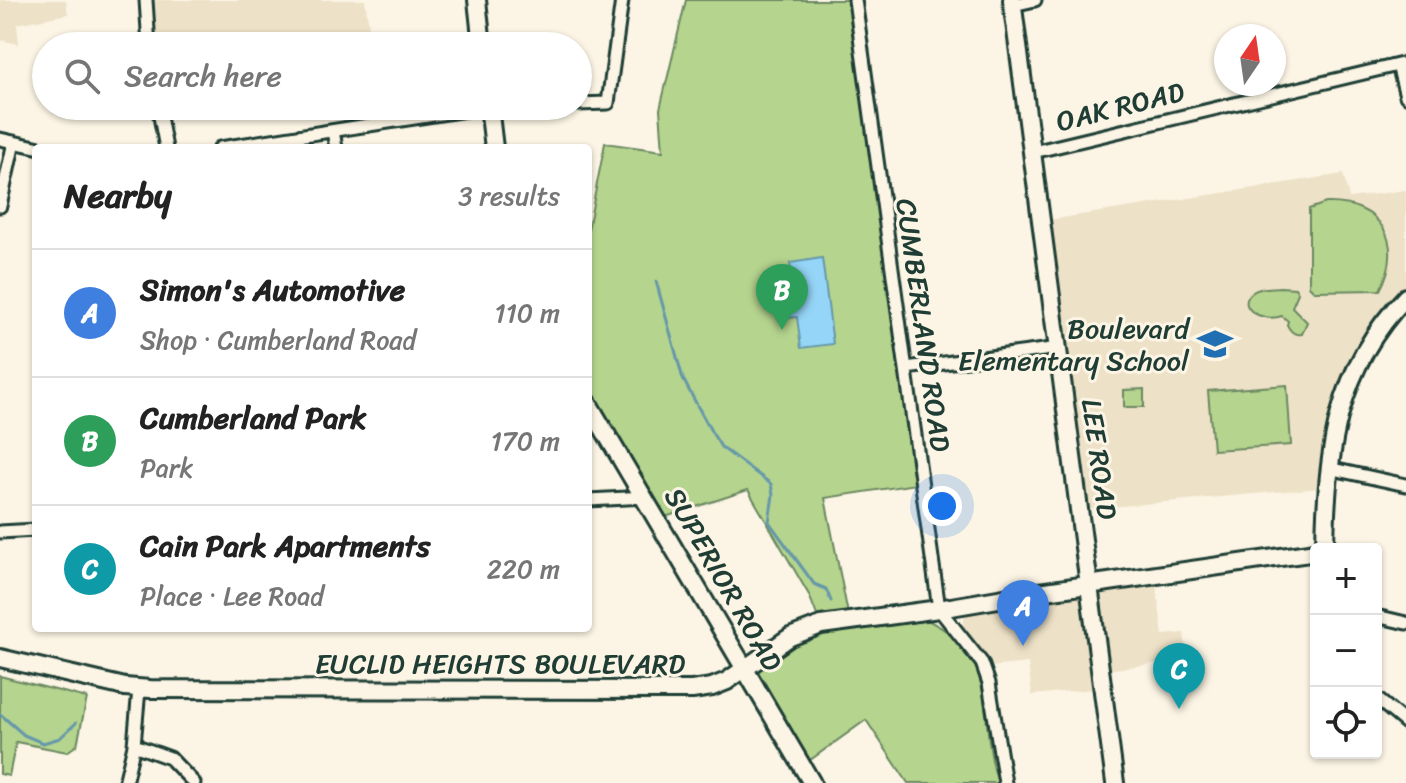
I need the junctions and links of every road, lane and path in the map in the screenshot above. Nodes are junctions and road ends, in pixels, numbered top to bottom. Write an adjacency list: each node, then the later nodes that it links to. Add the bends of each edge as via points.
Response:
1 (146, 0): 7 (street)
2 (477, 0): 8 (street)
3 (622, 0): 11 (street, via 608,103)
4 (855, 0): 27 (street, CUMBERLAND ROAD)
5 (1035, 0): 6 (street)
6 (1013, 3): 23 (street, LEE ROAD)
7 (148, 32)
8 (480, 32)
9 (1402, 64): 10 (street); 23 (street, OAK ROAD)
10 (1406, 96)
11 (592, 104)
12 (161, 120): 18 (street)
13 (402, 120): 15 (street)
14 (491, 120): 21 (street)
15 (333, 131): 19 (street); 20 (street)
16 (0, 139): 17 (street)
17 (14, 142): 22 (street); 24 (street)
18 (165, 144)
19 (247, 144)
20 (335, 144)
21 (494, 144)
22 (32, 146)
23 (1033, 152): 26 (street, LEE ROAD)
24 (0, 206)
25 (1406, 297): 29 (street, via 1360,359 1336,423)
26 (1059, 348): 27 (street); 37 (street, LEE ROAD)
27 (906, 368): 38 (street, CUMBERLAND ROAD)
28 (592, 409): 31 (street, SUPERIOR ROAD)
29 (1328, 468): 30 (street); 35 (street)
30 (1406, 485)
31 (646, 497): 32 (street); 42 (street, SUPERIOR ROAD)
32 (592, 500)
33 (32, 530): 34 (street)
34 (0, 532)
35 (1325, 543)
36 (1310, 553): 37 (street, EUCLID HEIGHTS BOULEVARD)
37 (1091, 585): 38 (street, EUCLID HEIGHTS BOULEVARD); 51 (street, LEE ROAD)
38 (939, 609): 42 (street, EUCLID HEIGHTS BOULEVARD, via 821,625 790,637); 50 (street, via 982,663)
39 (1382, 617): 40 (street)
40 (1406, 623)
41 (0, 658): 43 (street, EUCLID HEIGHTS BOULEVARD)
42 (746, 669): 43 (street, EUCLID HEIGHTS BOULEVARD, via 712,687 692,690); 49 (street, SUPERIOR ROAD)
43 (139, 689): 46 (street)
44 (1382, 703): 45 (street)
45 (1406, 723)
46 (134, 745): 47 (street); 48 (street, via 170,758)
47 (125, 783)
48 (194, 783)
49 (812, 783)
50 (1005, 783)
51 (1115, 783)

